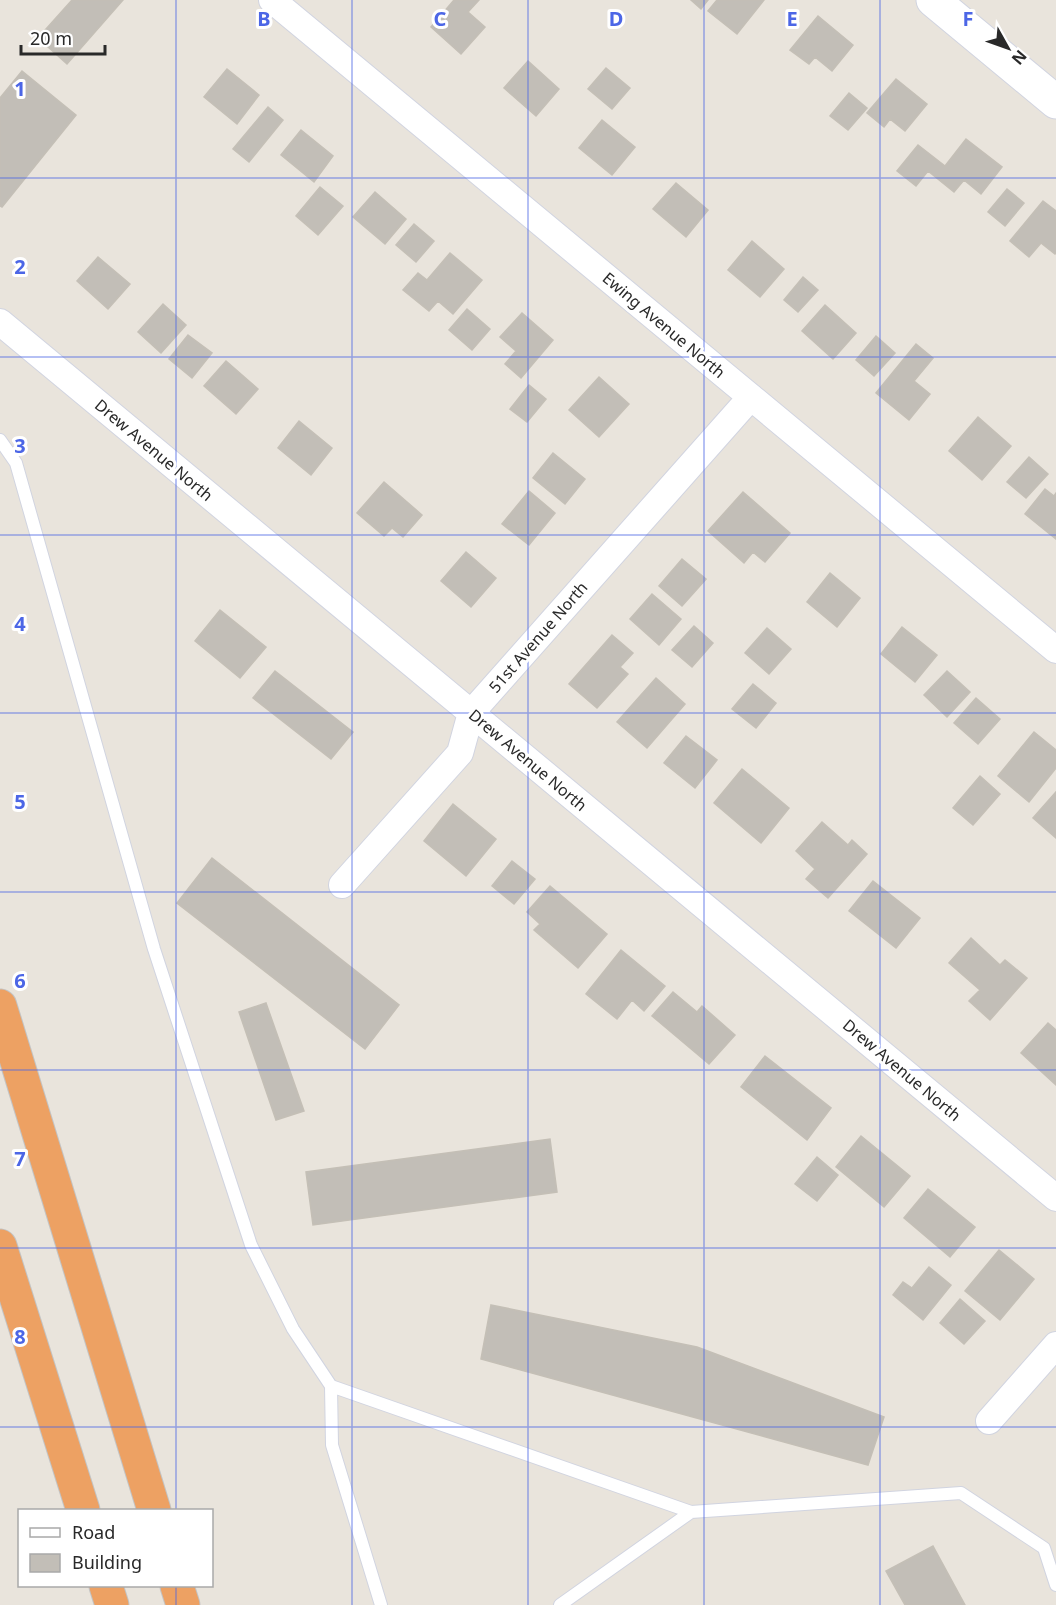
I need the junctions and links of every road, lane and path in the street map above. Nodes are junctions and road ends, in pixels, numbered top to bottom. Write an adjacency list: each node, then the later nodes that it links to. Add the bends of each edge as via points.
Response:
1 (273, 0): 5 (street, Ewing Avenue North)
2 (933, 0): 3 (street)
3 (1056, 102)
4 (1, 324): 8 (street, Drew Avenue North)
5 (750, 397): 7 (street, Ewing Avenue North); 8 (street, 51st Avenue North)
6 (0, 440): 14 (lane, via 16,463 154,949 251,1245 293,1329)
7 (1056, 650)
8 (471, 713): 9 (street, 51st Avenue North, via 460,753); 11 (street, Drew Avenue North)
9 (342, 885)
10 (0, 1006): 17 (highway)
11 (1056, 1198)
12 (0, 1246): 16 (highway)
13 (1056, 1345): 15 (street)
14 (331, 1386): 18 (lane); 26 (lane, via 332,1445)
15 (989, 1421)
16 (83, 1509)
17 (154, 1509)
18 (691, 1512): 19 (lane, via 962,1493); 27 (lane)
19 (1044, 1548): 20 (lane); 21 (lane)
20 (1056, 1559)
21 (1056, 1586)
22 (106, 1587): 24 (highway)
23 (177, 1587): 25 (highway)
24 (112, 1605)
25 (183, 1605)
26 (381, 1605)
27 (560, 1605)

